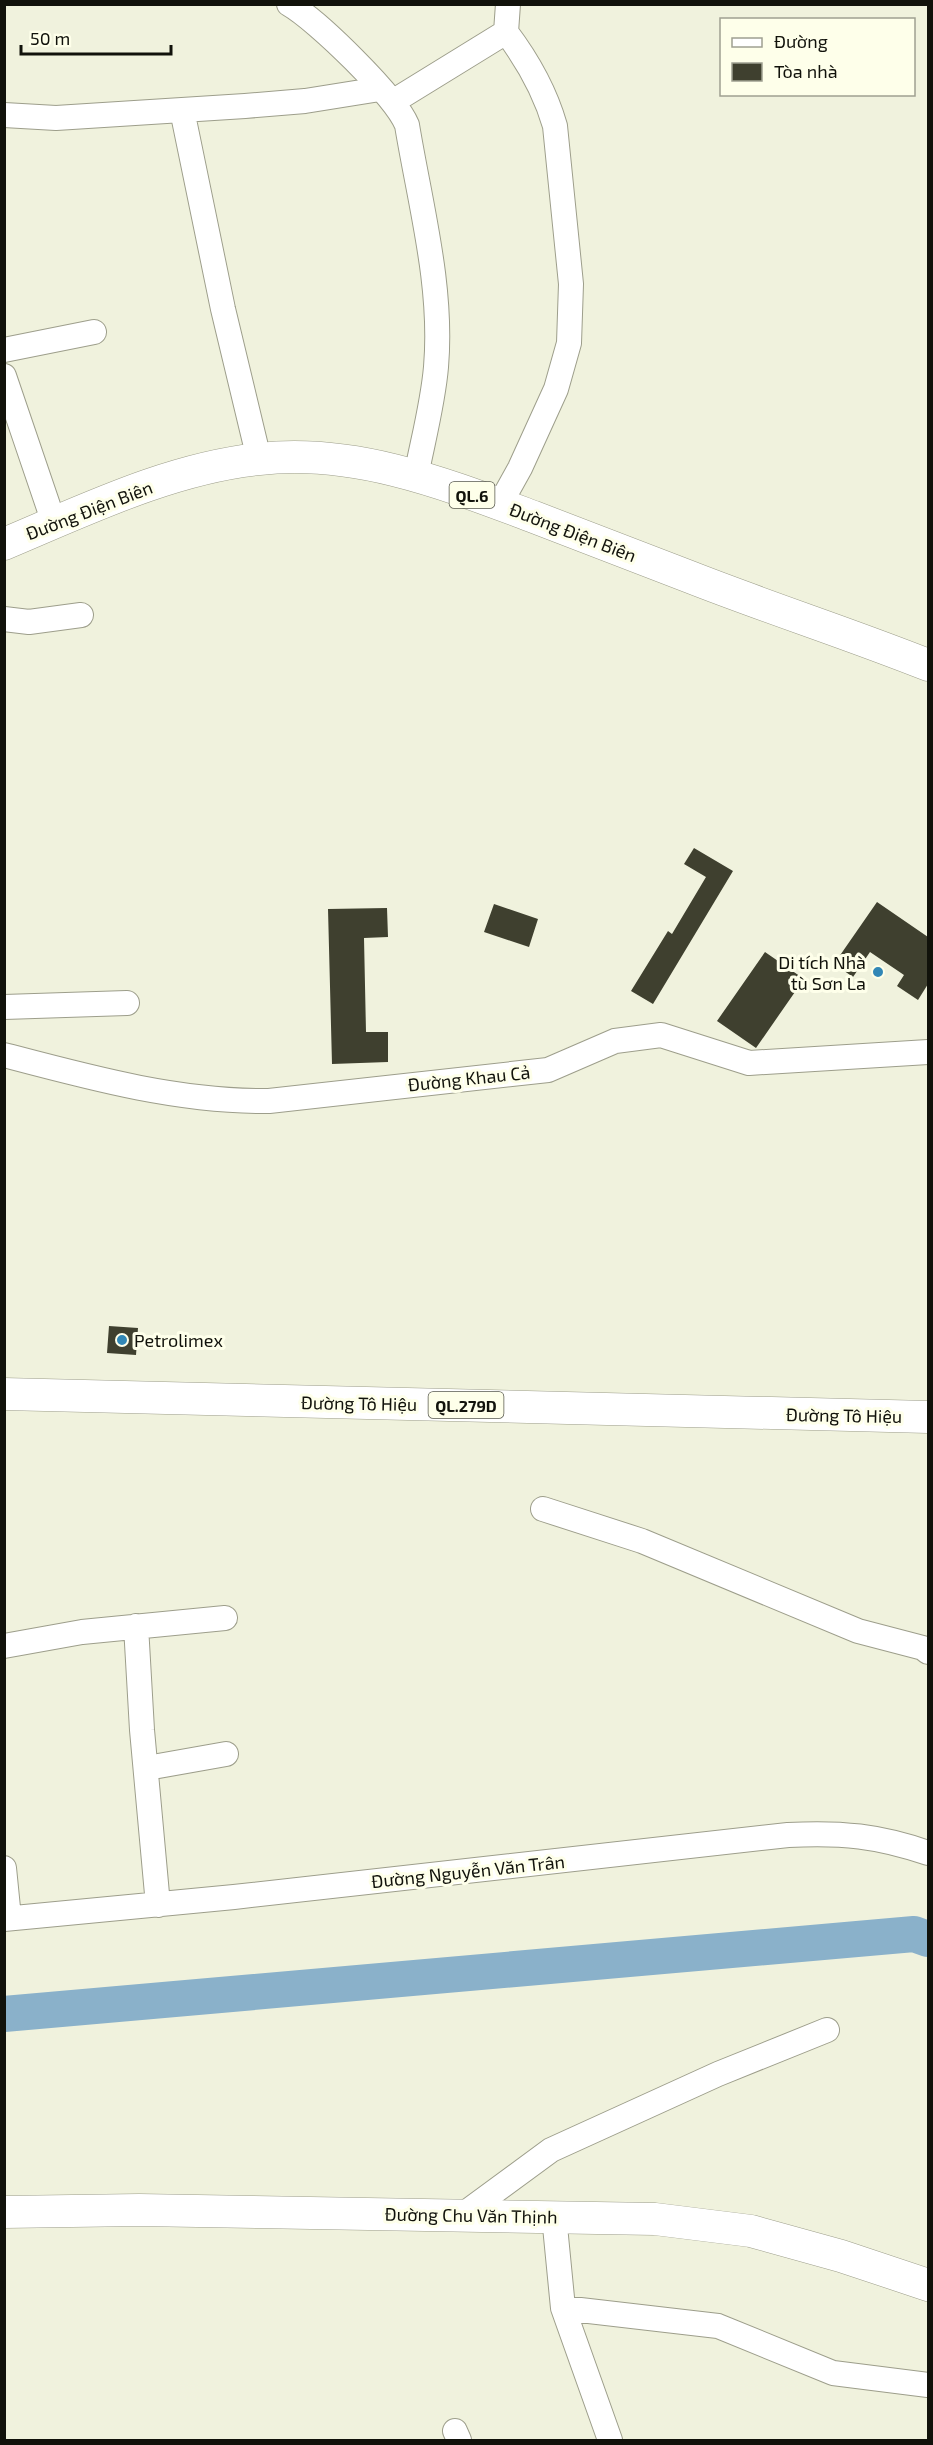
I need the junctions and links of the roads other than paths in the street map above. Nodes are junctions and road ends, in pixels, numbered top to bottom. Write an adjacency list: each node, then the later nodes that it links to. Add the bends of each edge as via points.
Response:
1 (289, 4): 4 (street, via 316,23)
2 (507, 4): 3 (street)
3 (506, 32): 4 (street); 12 (street, via 530,65 555,126 572,303 569,343 556,389)
4 (387, 95): 5 (street); 11 (street, via 407,125 435,286 436,368)
5 (182, 110): 6 (street, via 56,118); 10 (street, via 223,309)
6 (4, 115)
7 (94, 332): 8 (street)
8 (4, 350)
9 (4, 376): 13 (street)
10 (260, 459): 11 (main road, Đường Điện Biên / QL.6, via 344,459); 13 (main road, Đường Điện Biên / QL.6, via 176,477)
11 (416, 476): 12 (main road, Đường Điện Biên / QL.6)
12 (500, 504): 17 (main road, Đường Điện Biên / QL.6)
13 (54, 523): 14 (main road, Đường Điện Biên / QL.6)
14 (4, 544)
15 (81, 615): 16 (street, via 29,622)
16 (4, 619)
17 (928, 665)
18 (127, 1003): 19 (street)
19 (4, 1007)
20 (928, 1052): 21 (street, Đường Khau Cả, via 749,1063 661,1035 615,1041 548,1070 241,1101 194,1098)
21 (4, 1055)
22 (4, 1394): 23 (main road, Đường Tô Hiệu / QL.279D)
23 (928, 1417)
24 (543, 1509): 28 (street, via 642,1541 858,1631)
25 (225, 1618): 26 (street)
26 (136, 1626): 27 (street); 30 (street)
27 (4, 1646)
28 (928, 1652)
29 (226, 1754): 30 (street)
30 (147, 1768): 33 (street)
31 (928, 1853): 33 (street, Đường Nguyễn Văn Trân, via 865,1836 788,1835)
32 (4, 1868): 34 (street)
33 (158, 1905): 34 (street, Đường Nguyễn Văn Trân)
34 (7, 1918)
35 (827, 2030): 37 (street, via 718,2074 551,2150)
36 (4, 2212): 37 (main road, Đường Chu Văn Thịnh)
37 (464, 2214): 38 (main road, Đường Chu Văn Thịnh)
38 (554, 2216): 39 (main road, Đường Chu Văn Thịnh, via 655,2218 751,2231); 40 (street)
39 (928, 2285)
40 (562, 2308): 41 (street, via 717,2326 834,2373); 42 (street)
41 (928, 2385)
42 (610, 2440)

